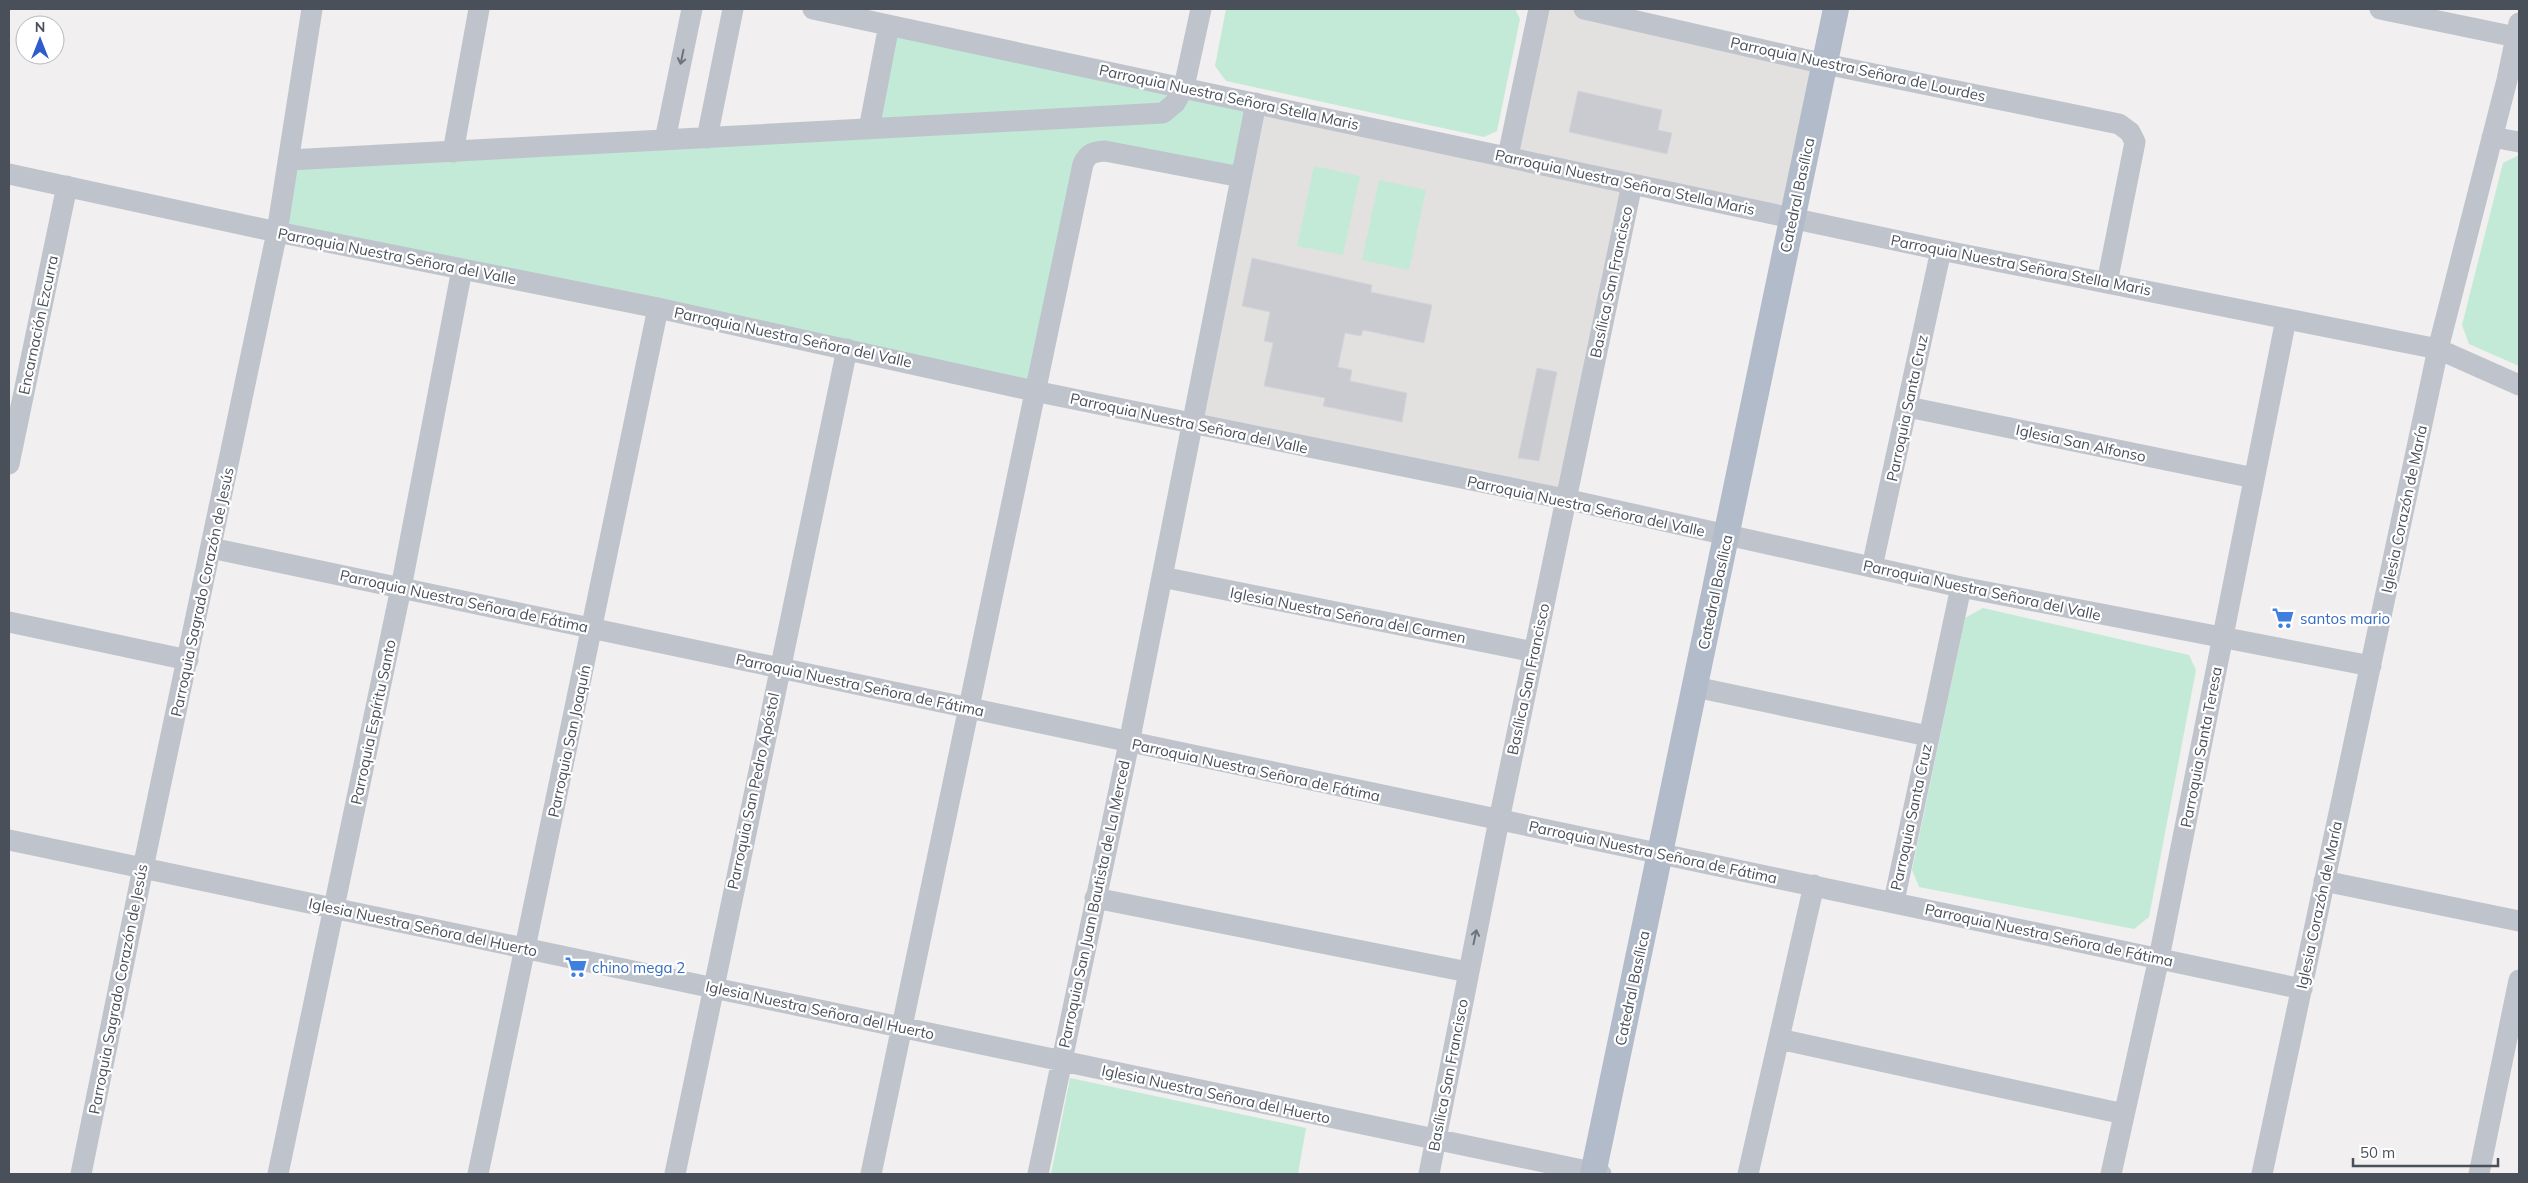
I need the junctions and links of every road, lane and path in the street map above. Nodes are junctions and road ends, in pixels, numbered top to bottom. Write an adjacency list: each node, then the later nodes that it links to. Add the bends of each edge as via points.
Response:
1 (311, 9): 23 (street, Parroquia Sagrado Corazón de Jesús)
2 (479, 9): 21 (street)
3 (692, 9): 19 (street, one-way to 19)
4 (733, 9): 18 (street)
5 (813, 9): 11 (street, Parroquia Nuestra Señora Stella Maris)
6 (1201, 9): 14 (street)
7 (1539, 9): 22 (street)
8 (1584, 9): 13 (street, Parroquia Nuestra Señora de Lourdes)
9 (1836, 9): 13 (main road, Catedral Basílica)
10 (2380, 9): 12 (street)
11 (889, 25): 14 (street, Parroquia Nuestra Señora Stella Maris); 16 (street)
12 (2518, 30): 17 (street, Iglesia Corazón de María)
13 (1825, 64): 28 (main road, Catedral Basílica); 32 (street, Parroquia Nuestra Señora de Lourdes, via 2119,124 2130,132 2135,142)
14 (1184, 87): 15 (street, Parroquia Nuestra Señora Stella Maris); 16 (street, via 1175,103 1163,113)
15 (1256, 103): 22 (street, Parroquia Nuestra Señora Stella Maris); 25 (street, Parroquia San Juan Bautista de La Merced)
16 (869, 129): 18 (street)
17 (2492, 137): 20 (street); 36 (street, Iglesia Corazón de María)
18 (707, 138): 19 (street)
19 (665, 140): 21 (street)
20 (2519, 142)
21 (453, 152): 23 (street)
22 (1508, 156): 26 (street, Parroquia Nuestra Señora Stella Maris)
23 (289, 160): 29 (street, Parroquia Sagrado Corazón de Jesús)
24 (9, 174): 27 (street, Parroquia Nuestra Señora del Valle)
25 (1241, 178): 38 (street, via 1105,151 1093,152 1086,157); 40 (street, Parroquia San Juan Bautista de La Merced)
26 (1632, 184): 28 (street, Parroquia Nuestra Señora Stella Maris); 43 (street, Basílica San Francisco)
27 (67, 186): 29 (street, Parroquia Nuestra Señora del Valle); 41 (street, Encarnación Ezcurra)
28 (1791, 218): 30 (street, Parroquia Nuestra Señora Stella Maris); 44 (main road, Catedral Basílica)
29 (277, 232): 31 (street, Parroquia Nuestra Señora del Valle); 45 (street, Parroquia Sagrado Corazón de Jesús)
30 (1941, 250): 32 (street, Parroquia Nuestra Señora Stella Maris); 39 (street, Parroquia Santa Cruz)
31 (462, 269): 33 (street, Parroquia Nuestra Señora del Valle); 49 (street, Parroquia Espíritu Santo)
32 (2107, 283): 34 (street, Parroquia Nuestra Señora Stella Maris)
33 (658, 308): 35 (street, Parroquia Nuestra Señora del Valle); 51 (street, Parroquia San Joaquín)
34 (2286, 318): 36 (street, Parroquia Nuestra Señora Stella Maris); 42 (street, Parroquia Santa Teresa)
35 (847, 349): 38 (street, Parroquia Nuestra Señora del Valle); 56 (street, Parroquia San Pedro Apóstol)
36 (2438, 349): 37 (street, Parroquia Nuestra Señora Stella Maris); 55 (street, Iglesia Corazón de María)
37 (2519, 385)
38 (1034, 391): 40 (street, Parroquia Nuestra Señora del Valle); 58 (street)
39 (1908, 407): 42 (street, Iglesia San Alfonso); 46 (street, Parroquia Santa Cruz)
40 (1192, 424): 43 (street, Parroquia Nuestra Señora del Valle); 47 (street, Parroquia San Juan Bautista de La Merced)
41 (9, 464)
42 (2254, 478): 52 (street, Parroquia Santa Teresa)
43 (1565, 499): 44 (street, Parroquia Nuestra Señora del Valle); 53 (street, Basílica San Francisco)
44 (1726, 536): 46 (street, Parroquia Nuestra Señora del Valle); 57 (main road, Catedral Basílica)
45 (211, 548): 49 (street, Parroquia Nuestra Señora de Fátima); 54 (street, Parroquia Sagrado Corazón de Jesús)
46 (1872, 567): 48 (street, Parroquia Nuestra Señora del Valle)
47 (1162, 577): 53 (street, Iglesia Nuestra Señora del Carmen); 60 (street, Parroquia San Juan Bautista de La Merced)
48 (1961, 586): 52 (street, Parroquia Nuestra Señora del Valle); 59 (street, Parroquia Santa Cruz)
49 (401, 588): 51 (street, Parroquia Nuestra Señora de Fátima); 69 (street, Parroquia Espíritu Santo)
50 (9, 622): 54 (street)
51 (593, 628): 56 (street, Parroquia Nuestra Señora de Fátima); 71 (street, Parroquia San Joaquín)
52 (2222, 638): 55 (street, Parroquia Nuestra Señora del Valle); 72 (street, Parroquia Santa Teresa)
53 (1534, 652): 61 (street, Basílica San Francisco)
54 (188, 660): 64 (street, Parroquia Sagrado Corazón de Jesús)
55 (2371, 666): 65 (street, Iglesia Corazón de María)
56 (779, 667): 58 (street, Parroquia Nuestra Señora de Fátima); 75 (street, Parroquia San Pedro Apóstol)
57 (1695, 687): 59 (street); 63 (main road, Catedral Basílica)
58 (968, 708): 60 (street, Parroquia Nuestra Señora de Fátima); 77 (street)
59 (1928, 736): 68 (street, Parroquia Santa Cruz)
60 (1129, 743): 61 (street, Parroquia Nuestra Señora de Fátima); 67 (street, Parroquia San Juan Bautista de La Merced)
61 (1499, 820): 63 (street, Parroquia Nuestra Señora de Fátima); 73 (street, Basílica San Francisco, one-way to 61)
62 (9, 840): 64 (street, Iglesia Nuestra Señora del Huerto)
63 (1660, 854): 66 (street, Parroquia Nuestra Señora de Fátima); 89 (main road, Catedral Basílica)
64 (143, 868): 69 (street, Iglesia Nuestra Señora del Huerto); 82 (street, Parroquia Sagrado Corazón de Jesús)
65 (2324, 882): 70 (street); 76 (street, Iglesia Corazón de María)
66 (1814, 885): 68 (street, Parroquia Nuestra Señora de Fátima); 78 (street)
67 (1095, 898): 73 (street); 79 (street, Parroquia San Juan Bautista de La Merced)
68 (1894, 901): 72 (street, Parroquia Nuestra Señora de Fátima)
69 (334, 909): 71 (street, Iglesia Nuestra Señora del Huerto); 83 (street, Parroquia Espíritu Santo)
70 (2519, 921)
71 (525, 948): 75 (street, Iglesia Nuestra Señora del Huerto); 84 (street, Parroquia San Joaquín)
72 (2158, 958): 76 (street, Parroquia Nuestra Señora de Fátima); 80 (street, Parroquia Santa Teresa)
73 (1468, 972): 81 (street, Basílica San Francisco)
74 (2519, 980): 93 (street)
75 (713, 987): 77 (street, Iglesia Nuestra Señora del Huerto); 85 (street, Parroquia San Pedro Apóstol)
76 (2302, 988): 92 (street, Iglesia Corazón de María)
77 (900, 1027): 79 (street, Iglesia Nuestra Señora del Huerto); 86 (street)
78 (1780, 1039): 80 (street); 90 (street)
79 (1061, 1062): 81 (street, Iglesia Nuestra Señora del Huerto); 87 (street, Parroquia San Juan Bautista de La Merced)
80 (2124, 1114): 91 (street, Parroquia Santa Teresa)
81 (1436, 1140): 88 (street, Basílica San Francisco); 89 (street, Iglesia Nuestra Señora del Huerto)
82 (81, 1174)
83 (278, 1174)
84 (478, 1174)
85 (675, 1174)
86 (871, 1174)
87 (1038, 1174)
88 (1429, 1174)
89 (1596, 1174)
90 (1748, 1174)
91 (2111, 1174)
92 (2262, 1174)
93 (2479, 1174)

